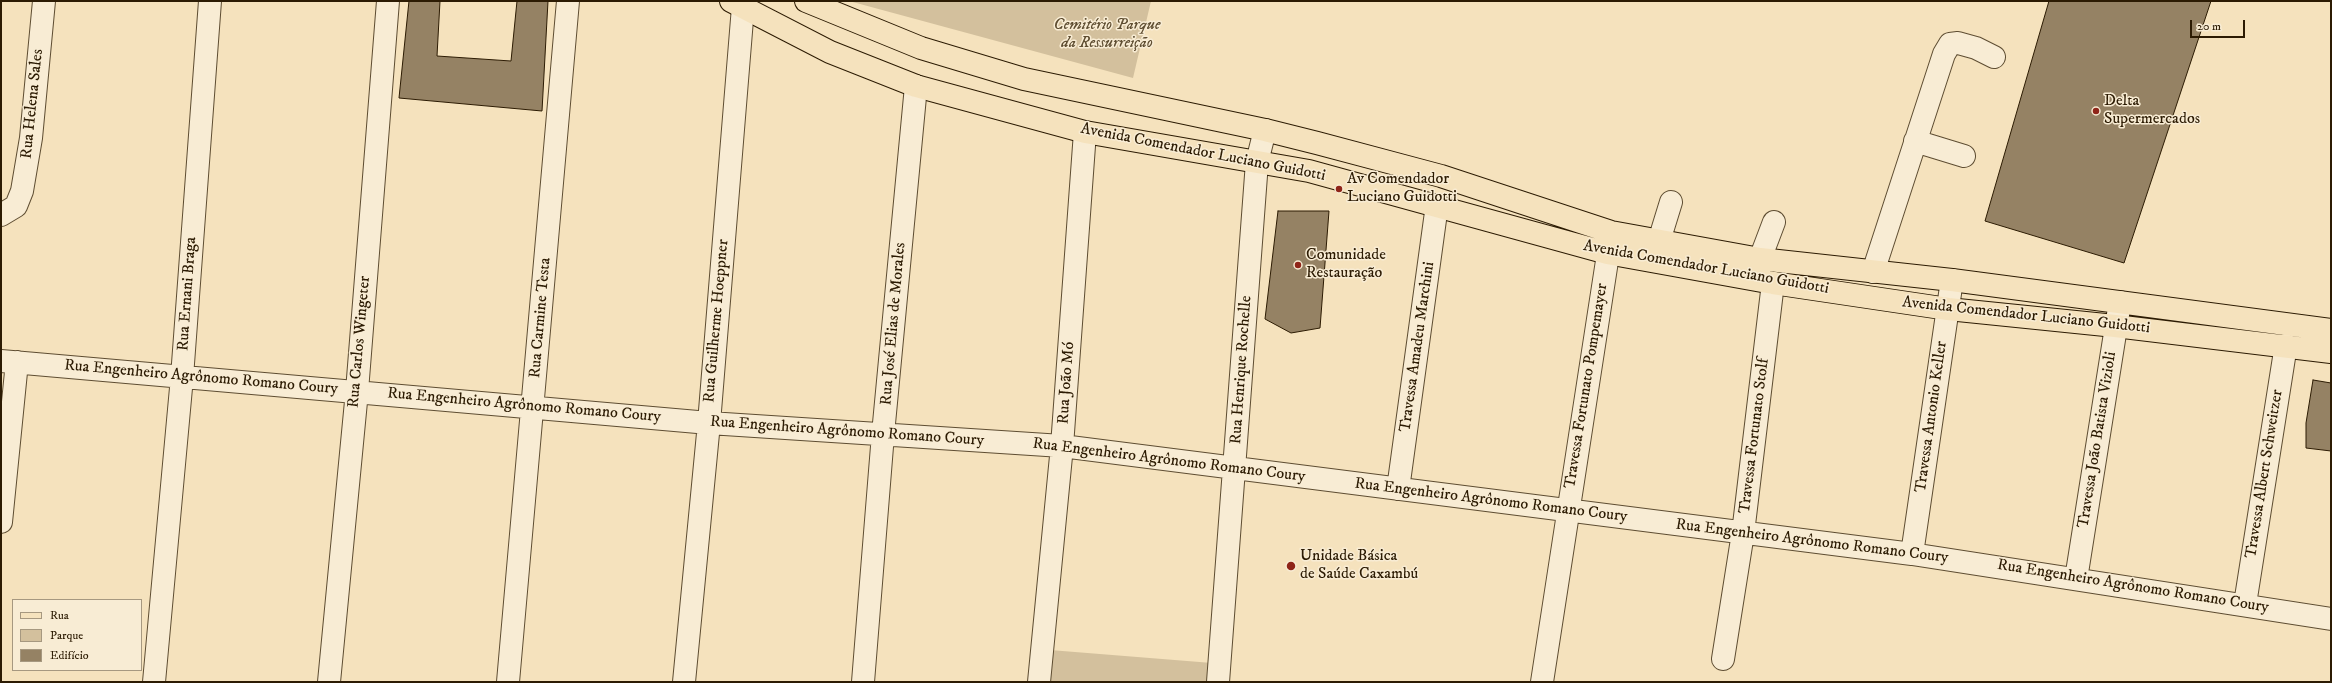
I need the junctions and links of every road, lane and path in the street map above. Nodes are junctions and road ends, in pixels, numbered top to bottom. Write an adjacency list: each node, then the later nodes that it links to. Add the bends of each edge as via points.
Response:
1 (44, 1): 16 (street, Rua Helena Sales, via 31,138 22,191)
2 (210, 1): 32 (street, Rua Ernani Braga)
3 (388, 1): 33 (street, Rua Carlos Wingeter)
4 (568, 1): 34 (street, Rua Carmine Testa)
5 (806, 1): 9 (main road, Avenida Comendador Luciano Guidotti, via 921,48 1024,78)
6 (737, 4): 8 (main road, Avenida Comendador Luciano Guidotti, via 830,52); 35 (street, Rua Guilherme Hoeppner)
7 (1994, 58): 11 (street, via 1976,48 1958,43 1950,44 1944,54)
8 (916, 86): 10 (main road, Avenida Comendador Luciano Guidotti); 36 (street, Rua José Elias de Morales)
9 (1264, 130): 13 (street, Rua Henrique Rochelle); 18 (main road, Avenida Comendador Luciano Guidotti, via 1441,176)
10 (1085, 132): 13 (main road, Avenida Comendador Luciano Guidotti); 37 (street, Rua João Mó)
11 (1915, 141): 12 (street); 22 (street)
12 (1964, 156)
13 (1257, 162): 15 (main road, Avenida Comendador Luciano Guidotti, via 1309,172); 38 (street, Rua Henrique Rochelle)
14 (1671, 202): 19 (street)
15 (1437, 206): 20 (main road, Avenida Comendador Luciano Guidotti); 39 (street, Travessa Amadeu Marchini)
16 (8, 210)
17 (1774, 222): 21 (street)
18 (1611, 232): 19 (main road, Avenida Comendador Luciano Guidotti); 20 (street, Travessa Fortunato Pompemayer)
19 (1659, 241): 21 (main road, Avenida Comendador Luciano Guidotti)
20 (1607, 253): 24 (main road, Avenida Comendador Luciano Guidotti); 40 (street, Travessa Fortunato Pompemayer)
21 (1760, 259): 22 (main road, Avenida Comendador Luciano Guidotti)
22 (1873, 272): 23 (main road, Avenida Comendador Luciano Guidotti)
23 (1952, 280): 25 (main road, Avenida Comendador Luciano Guidotti); 26 (street, Travessa Antonio Keller)
24 (1773, 282): 26 (main road, Avenida Comendador Luciano Guidotti); 42 (street, Travessa Fortunato Stolf)
25 (2120, 302): 27 (street, Travessa João Batista Vizioli); 28 (main road, Avenida Comendador Luciano Guidotti)
26 (1948, 309): 27 (main road, Avenida Comendador Luciano Guidotti); 43 (street, Travessa Antonio Keller)
27 (2115, 326): 29 (main road, Avenida Comendador Luciano Guidotti); 44 (street, Travessa João Batista Vizioli)
28 (2331, 330)
29 (2286, 345): 30 (main road, Avenida Comendador Luciano Guidotti); 45 (street, Travessa Albert Schweitzer)
30 (2331, 352)
31 (9, 362): 32 (street, Rua Engenheiro Agrônomo Romano Coury); 41 (street)
32 (182, 377): 33 (street, Rua Engenheiro Agrônomo Romano Coury); 48 (street, Rua Ernani Braga)
33 (356, 391): 34 (street, Rua Engenheiro Agrônomo Romano Coury); 49 (street, Rua Carlos Wingeter)
34 (533, 407): 35 (street, Rua Engenheiro Agrônomo Romano Coury); 50 (street, Rua Carmine Testa)
35 (709, 423): 36 (street, Rua Engenheiro Agrônomo Romano Coury); 51 (street, Rua Guilherme Hoeppner)
36 (883, 434): 37 (street, Rua Engenheiro Agrônomo Romano Coury); 52 (street, Rua José Elias de Morales)
37 (1062, 446): 38 (street, Rua Engenheiro Agrônomo Romano Coury); 53 (street, Rua João Mó)
38 (1235, 467): 39 (street, Rua Engenheiro Agrônomo Romano Coury); 54 (street, Rua Henrique Rochelle)
39 (1398, 490): 40 (street, Rua Engenheiro Agrônomo Romano Coury)
40 (1567, 510): 42 (street, Rua Engenheiro Agrônomo Romano Coury); 55 (street, Travessa Fortunato Pompemayer)
41 (1, 522)
42 (1743, 533): 43 (street, Rua Engenheiro Agrônomo Romano Coury); 47 (street, Travessa Fortunato Stolf)
43 (1912, 554): 44 (street, Rua Engenheiro Agrônomo Romano Coury)
44 (2076, 579): 45 (street, Rua Engenheiro Agrônomo Romano Coury)
45 (2245, 604): 46 (street, Rua Engenheiro Agrônomo Romano Coury)
46 (2331, 619)
47 (1723, 659)
48 (154, 682)
49 (329, 682)
50 (508, 682)
51 (684, 682)
52 (863, 682)
53 (1039, 682)
54 (1218, 682)
55 (1542, 682)

